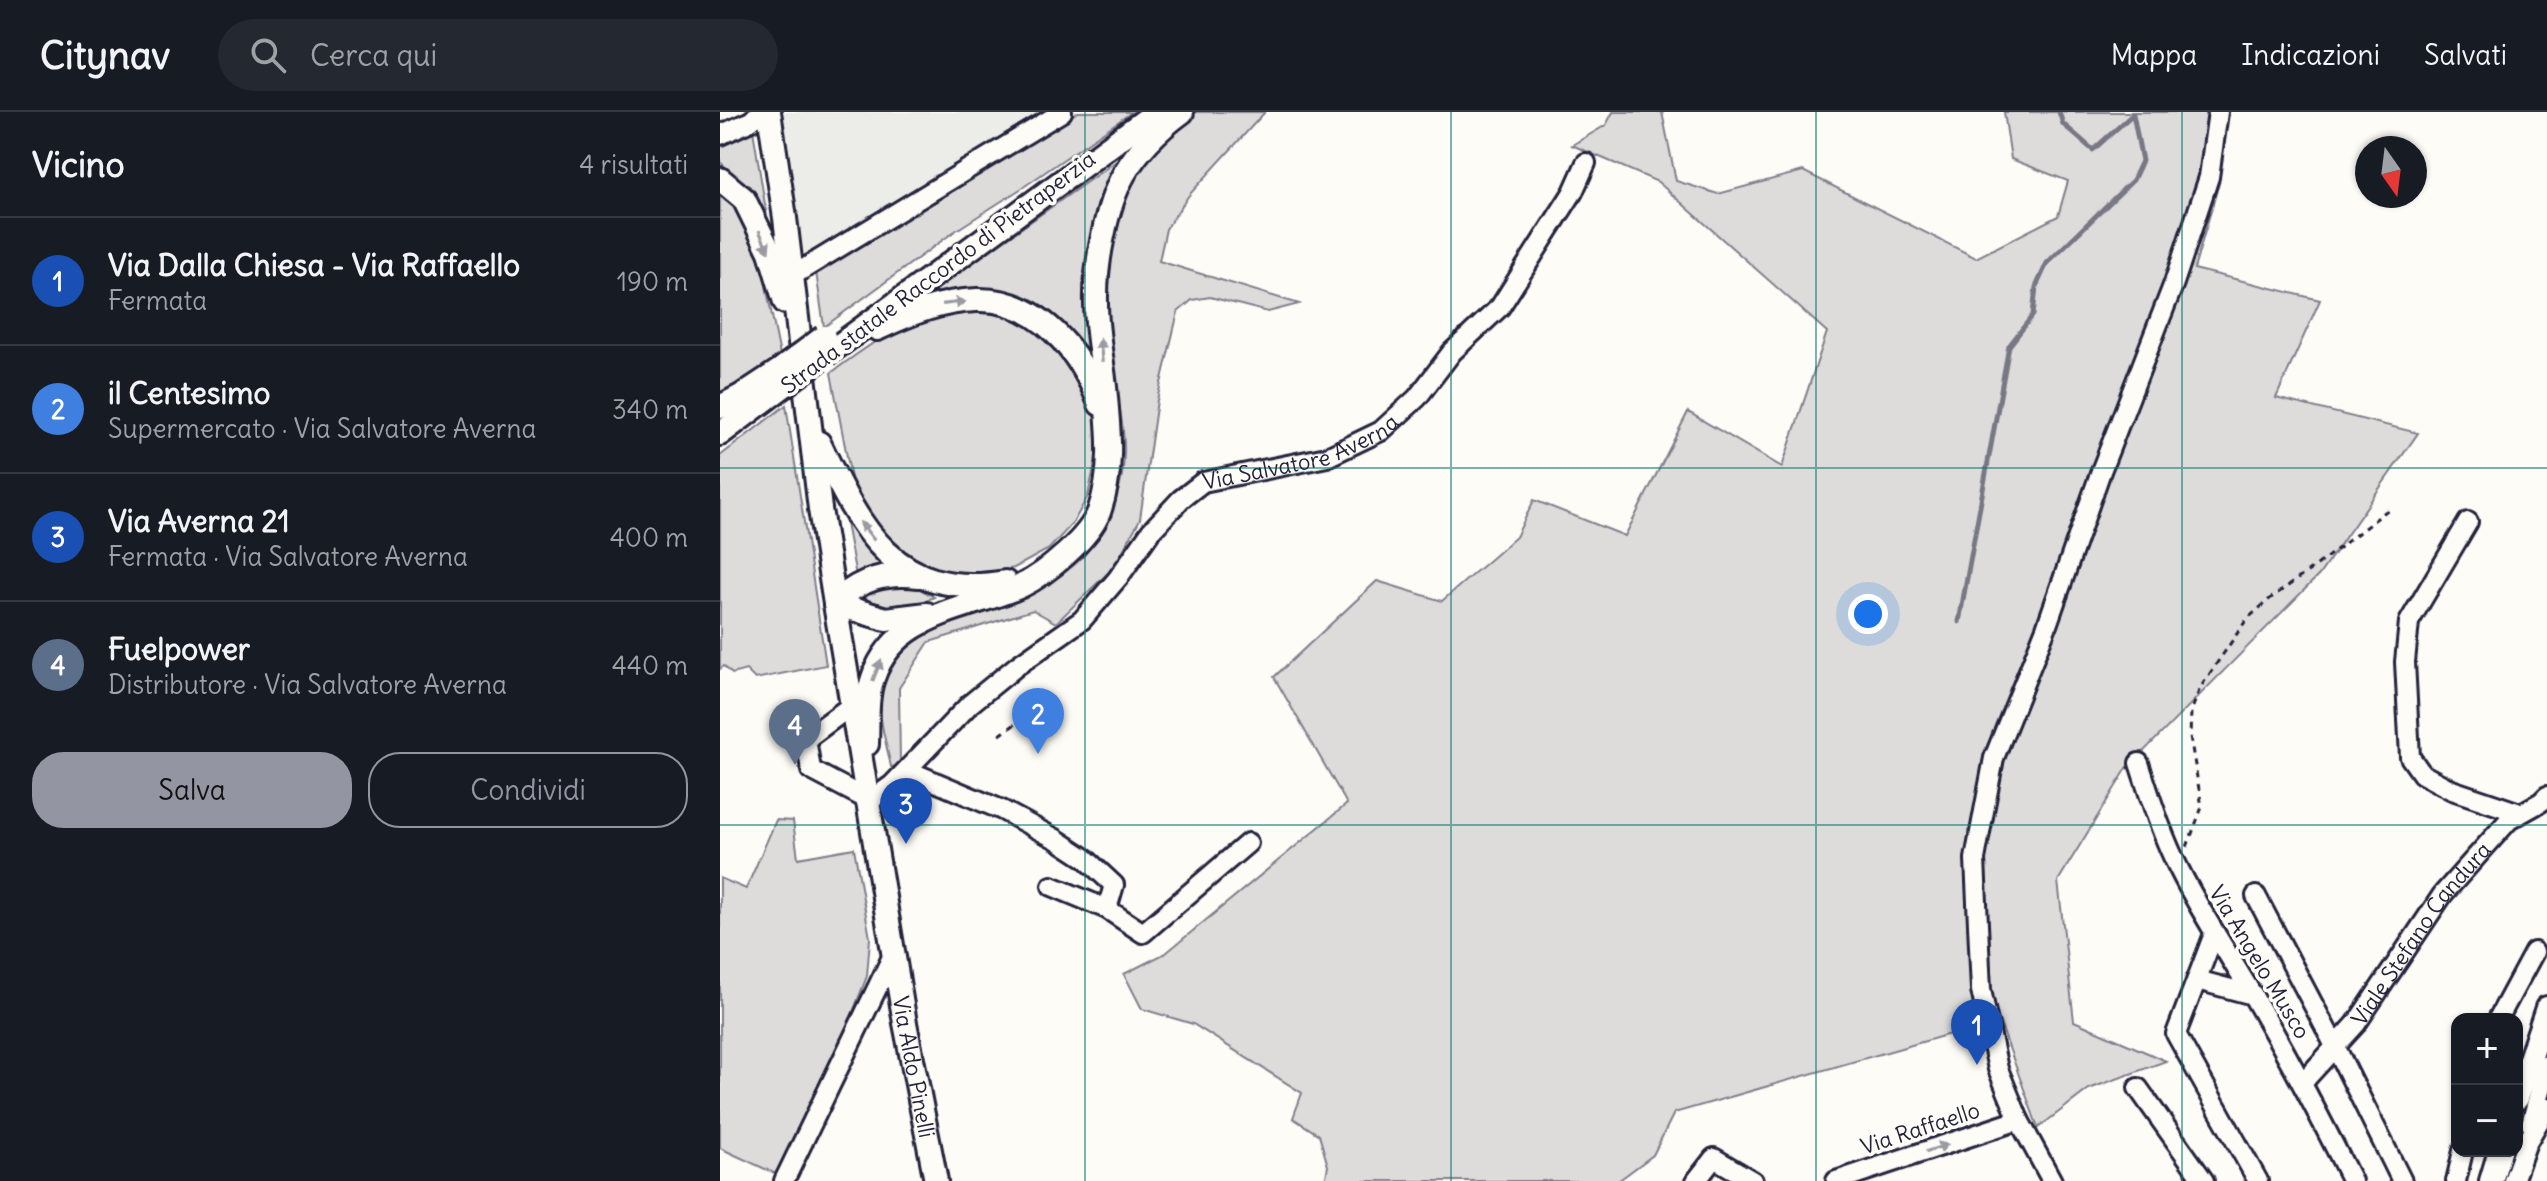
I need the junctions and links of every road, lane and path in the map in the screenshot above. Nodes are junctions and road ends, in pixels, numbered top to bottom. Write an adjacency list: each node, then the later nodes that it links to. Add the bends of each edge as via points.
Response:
1 (760, 112): 7 (street)
2 (769, 112): 10 (main road)
3 (1062, 112): 10 (street)
4 (1156, 112): 11 (main road, Strada statale Raccordo di Pietraperzia, via 1017,213 948,246)
5 (1182, 112): 16 (main road, one-way to 5, via 1095,303 1106,223 1124,174 1160,128)
6 (2218, 112): 51 (street, via 2209,177 2174,283 1994,758 1975,859 1981,990 1998,1069)
7 (720, 135)
8 (1586, 163): 28 (street, Via Salvatore Averna, via 1500,307 1381,431 1327,457 1203,482 1151,531 1082,620 970,704)
9 (720, 179): 12 (main road, one-way to 12, via 744,199 770,252)
10 (792, 276): 12 (main road)
11 (827, 344): 13 (main road, bridge); 16 (main road, one-way to 16, via 939,305 1005,303 1059,334 1084,370)
12 (802, 362): 15 (main road)
13 (782, 378): 14 (main road); 17 (main road, Strada statale Raccordo di Pietraperzia)
14 (720, 407)
15 (810, 426): 21 (main road, one-way to 15, via 884,552 862,525); 22 (main road)
16 (1109, 428): 20 (main road, via 1111,456 1098,515 1079,543)
17 (720, 434)
18 (2390, 508): 34 (path, via 2247,619 2200,688 2190,736 2202,807)
19 (2468, 522): 32 (street, via 2409,622 2405,662 2410,757 2422,774 2452,790)
20 (1034, 577): 21 (main road, via 994,584 945,584); 23 (main road)
21 (928, 578): 22 (main road, via 901,574 871,579)
22 (835, 604): 23 (main road, via 886,619); 24 (main road)
23 (948, 609): 29 (main road, one-way to 23, via 872,680 882,657 904,634)
24 (852, 705): 29 (main road); 31 (street, via 806,739 811,770)
25 (1029, 714): 25 (path, via 1036,719 1048,716 1050,699 1033,694 1026,704); 26 (path)
26 (1000, 735)
27 (2139, 763): 34 (street, Via Angelo Musco)
28 (907, 770): 31 (street, Via Salvatore Averna); 37 (street, via 1002,810 1085,858 1114,885)
29 (864, 774): 31 (main road)
30 (2547, 796): 32 (street, Viale Stefano Candura)
31 (870, 801): 40 (main road)
32 (2520, 813): 45 (street, Viale Stefano Candura, via 2443,894 2356,1024)
33 (1248, 843): 37 (street, via 1143,933)
34 (2180, 871): 38 (street, Via Angelo Musco)
35 (1052, 886): 37 (street)
36 (2256, 896): 45 (street)
37 (1107, 909)
38 (2214, 934): 41 (street); 42 (street, Via Angelo Musco)
39 (2534, 952): 44 (street)
40 (894, 953): 55 (street); 56 (main road, Via Aldo Pinelli)
41 (2197, 980): 42 (street); 62 (street, via 2176,1034)
42 (2253, 995): 47 (street, Via Angelo Musco)
43 (2547, 1008): 48 (main road)
44 (2501, 1013)
45 (2335, 1046): 47 (street, Viale Stefano Candura); 64 (street)
46 (2547, 1065): 52 (street)
47 (2303, 1082): 63 (street, Via Angelo Musco)
48 (2521, 1085)
49 (2138, 1088): 61 (street)
50 (2547, 1108): 52 (street)
51 (2019, 1120): 59 (street, Via Raffaello, one-way to 51); 60 (street)
52 (2527, 1142): 67 (street)
53 (2462, 1157): 65 (street)
54 (2498, 1157): 66 (main road)
55 (784, 1181)
56 (936, 1181)
57 (1696, 1181): 58 (street, via 1714,1158)
58 (1753, 1181)
59 (1836, 1181)
60 (2052, 1181)
61 (2204, 1181)
62 (2258, 1181)
63 (2352, 1181)
64 (2402, 1181)
65 (2456, 1181)
66 (2491, 1181)
67 (2513, 1181)

